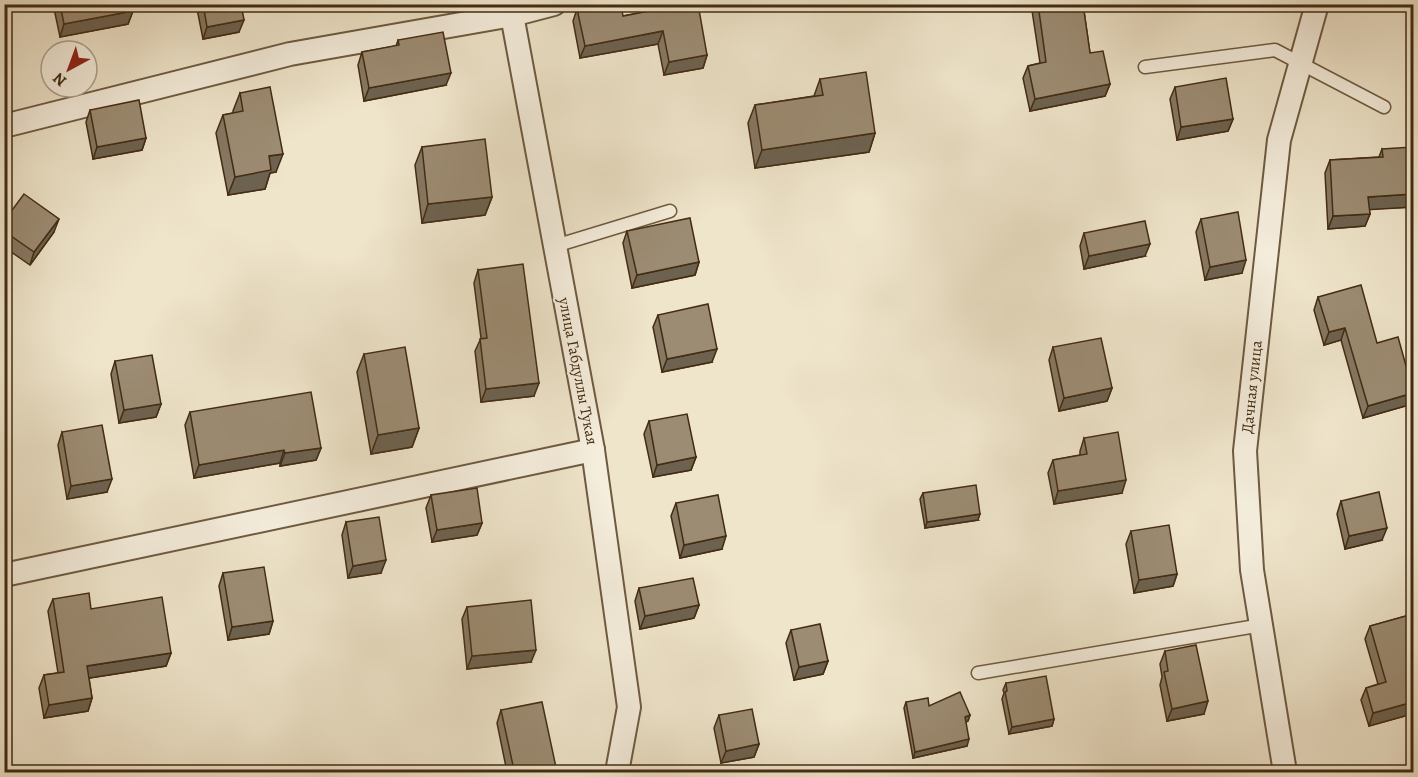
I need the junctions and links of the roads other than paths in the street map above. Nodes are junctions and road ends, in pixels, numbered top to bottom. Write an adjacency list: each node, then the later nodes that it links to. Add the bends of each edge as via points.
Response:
1 (554, 4): 3 (street)
2 (1317, 4): 4 (street, Дачная улица)
3 (512, 15): 7 (street, via 290,54); 9 (street, улица Габдуллы Тукая)
4 (1301, 62): 5 (lane, via 1275,50); 6 (lane); 12 (street, Дачная улица, via 1279,140 1245,451 1252,570)
5 (1145, 67)
6 (1384, 107)
7 (4, 126)
8 (670, 211): 9 (lane)
9 (555, 246): 10 (street, улица Габдуллы Тукая)
10 (593, 450): 11 (street); 14 (street, улица Габдуллы Тукая, via 629,707)
11 (4, 575)
12 (1262, 625): 13 (lane); 15 (street, Дачная улица)
13 (978, 673)
14 (617, 772)
15 (1286, 772)

